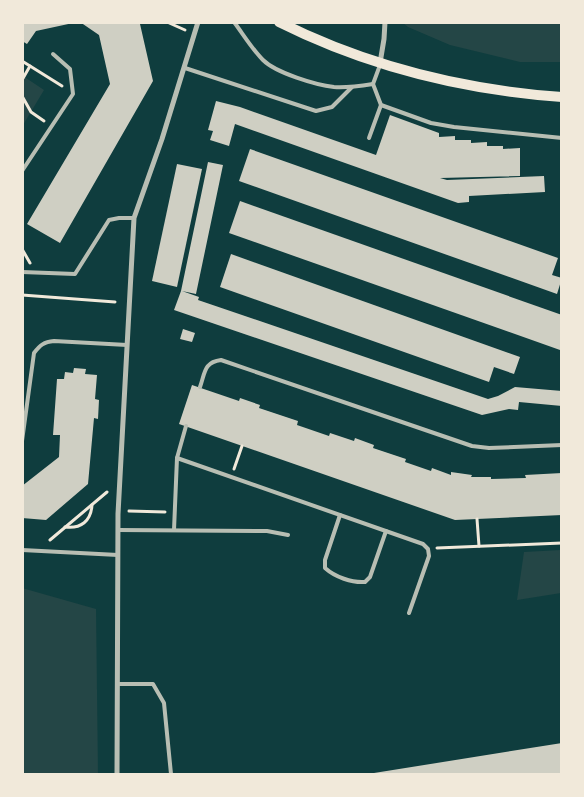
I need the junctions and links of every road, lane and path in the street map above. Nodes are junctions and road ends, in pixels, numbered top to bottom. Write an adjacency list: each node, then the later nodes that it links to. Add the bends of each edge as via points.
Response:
1 (167, 22): 6 (path)
2 (198, 22): 6 (street)
3 (234, 22): 14 (lane, via 262,60 274,68 333,87)
4 (279, 22): 9 (main road)
5 (385, 22): 9 (street)
6 (194, 35): 11 (street)
7 (53, 54): 15 (lane, via 70,69)
8 (22, 61): 10 (path)
9 (380, 63): 13 (lane); 17 (main road, via 472,87)
10 (30, 66): 12 (path); 15 (path)
11 (185, 68): 14 (lane, via 316,111 332,107); 23 (street)
12 (22, 80)
13 (373, 84): 14 (lane); 18 (lane)
14 (352, 87)
15 (73, 94): 19 (lane)
16 (22, 96): 19 (path, via 30,112)
17 (562, 97)
18 (381, 105): 20 (lane); 21 (lane, via 431,123)
19 (52, 126): 22 (lane)
20 (370, 138)
21 (562, 138)
22 (22, 171)
23 (134, 218): 24 (lane, via 109,220 75,274); 27 (street)
24 (22, 272)
25 (22, 295): 26 (path)
26 (115, 302)
27 (127, 345): 30 (lane, via 54,341 44,342 38,347 34,353); 37 (street)
28 (200, 387): 31 (lane, via 207,367 213,361 221,360 472,446)
29 (186, 426): 33 (lane)
30 (22, 441)
31 (562, 445)
32 (242, 446): 34 (path)
33 (177, 458): 34 (lane); 38 (lane)
34 (231, 477): 39 (lane)
35 (107, 492): 36 (path)
36 (92, 504): 41 (path); 41 (path, via 88,520 81,526)
37 (119, 510): 38 (path); 42 (street)
38 (174, 513): 43 (lane)
39 (340, 515): 44 (lane); 44 (lane, via 325,560 325,568 331,573 365,582 370,577)
40 (477, 519): 47 (path)
41 (65, 527): 50 (path)
42 (118, 530): 43 (lane); 51 (street)
43 (174, 530): 45 (lane, via 267,531)
44 (386, 531): 48 (lane, via 423,544)
45 (288, 535)
46 (562, 543): 47 (path)
47 (479, 546): 48 (path)
48 (428, 549): 52 (lane)
49 (22, 550): 50 (lane)
50 (38, 551): 51 (lane)
51 (118, 555): 53 (street)
52 (409, 613)
53 (117, 684): 54 (street); 55 (lane, via 153,684 164,704)
54 (116, 774)
55 (171, 774)

